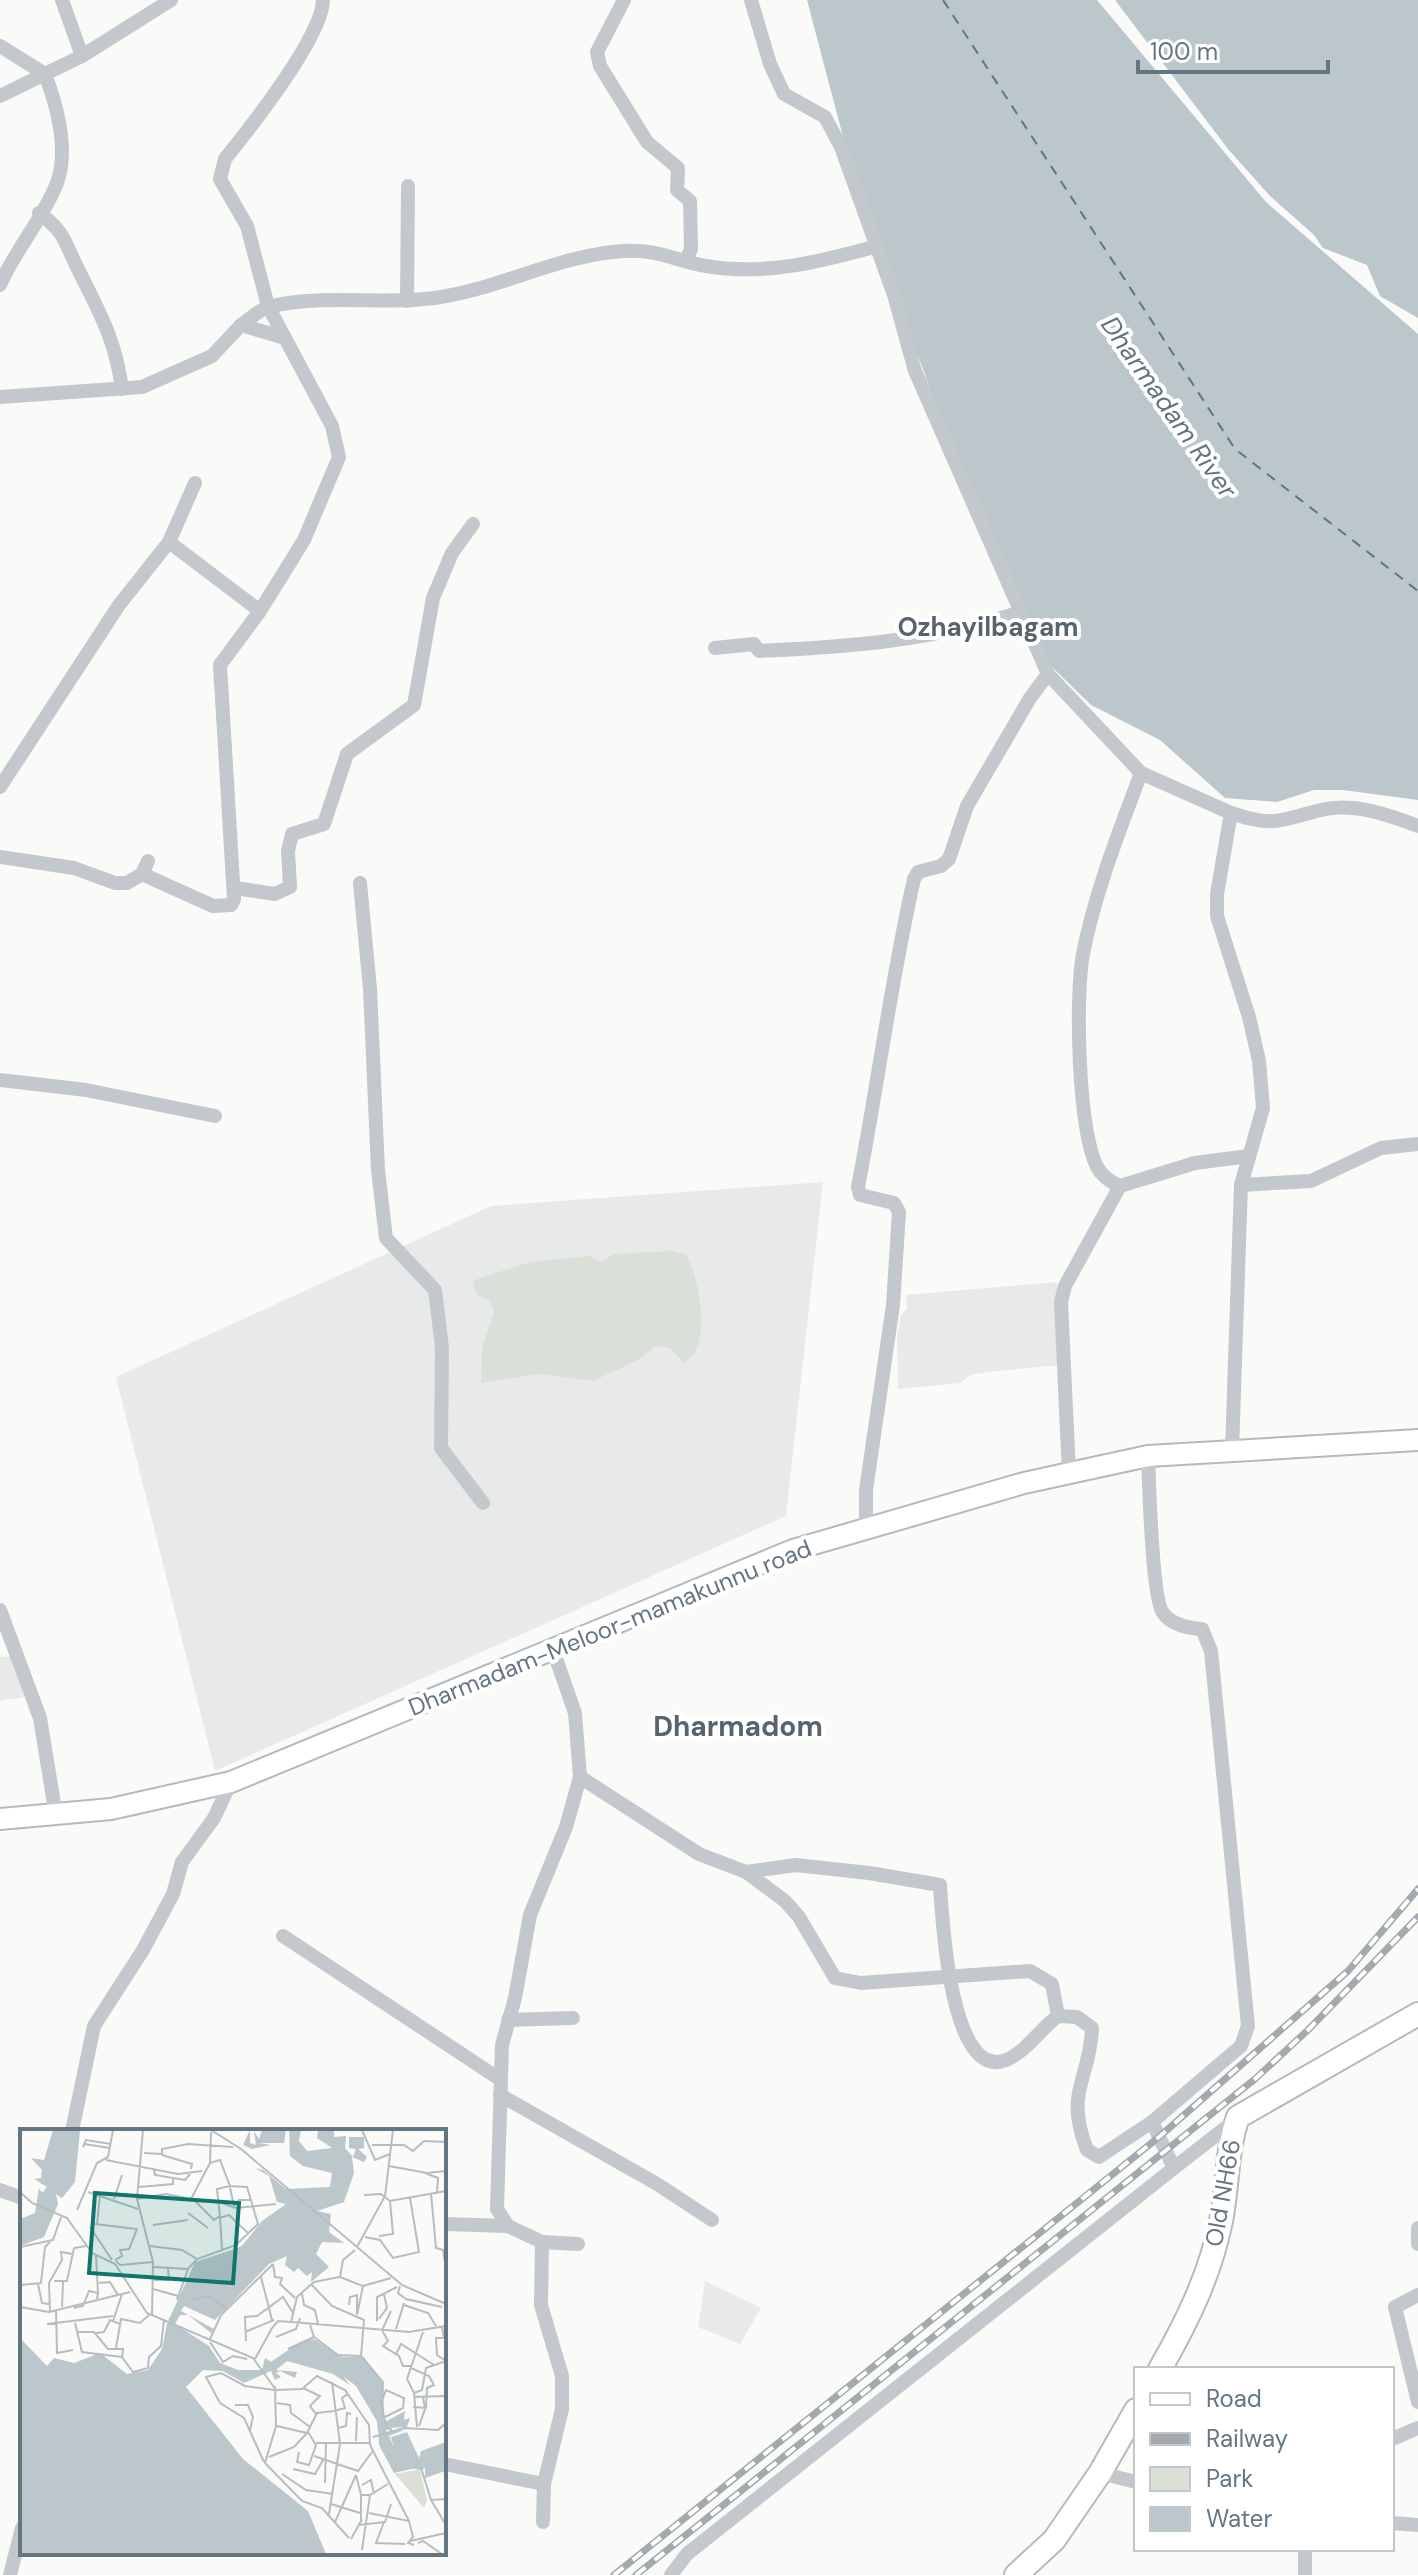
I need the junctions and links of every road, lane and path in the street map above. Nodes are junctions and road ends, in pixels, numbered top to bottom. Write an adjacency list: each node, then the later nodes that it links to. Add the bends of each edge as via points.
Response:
1 (62, 0): 7 (street)
2 (171, 0): 7 (street)
3 (323, 0): 16 (street, via 323,12 305,47 225,159 220,179 247,226)
4 (624, 0): 13 (street, via 597,52 600,66 647,142 678,168 677,190 690,201 691,249)
5 (751, 0): 12 (street, via 784,94 819,112 832,127)
6 (0, 46): 8 (street)
7 (82, 56): 8 (street)
8 (45, 74): 9 (street); 11 (street, via 61,142 57,182)
9 (0, 96)
10 (408, 186): 15 (street)
11 (39, 213): 14 (street); 19 (street, via 62,232 100,308 115,347)
12 (874, 247): 13 (street, via 813,263 746,270); 25 (street, via 915,371)
13 (686, 261): 15 (street, via 651,251 598,254 483,289)
14 (0, 285)
15 (407, 301): 16 (street)
16 (268, 306): 17 (street); 18 (street)
17 (241, 325): 18 (street); 19 (street, via 212,356 170,377)
18 (285, 338): 24 (street, via 332,426 339,457 304,540)
19 (122, 389): 20 (street)
20 (0, 397)
21 (195, 483): 23 (street)
22 (473, 524): 34 (street, via 452,553 433,598 414,705 347,754 324,824 292,834 290,887 275,894)
23 (169, 542): 24 (street); 29 (street, via 119,605)
24 (260, 611): 34 (street, via 220,665)
25 (1021, 612): 26 (street, via 972,628 842,647); 27 (street)
26 (715, 648)
27 (1048, 674): 28 (street); 46 (street, via 967,806 949,859 918,872 914,879 897,952 888,1031 858,1187 860,1195 894,1203 899,1212)
28 (1141, 773): 30 (street); 40 (street, via 1105,872 1082,957 1080,1096 1098,1169)
29 (0, 787)
30 (1231, 813): 31 (street, via 1262,823 1294,820 1323,809 1350,809 1381,812); 38 (street, via 1216,903 1249,1017 1262,1088 1261,1122)
31 (1418, 826)
32 (0, 857): 34 (street, via 74,868 115,883 127,883 145,868 213,906 231,905)
33 (360, 883): 45 (street, via 386,1238 435,1290 442,1348 441,1448)
34 (235, 888)
35 (0, 1080): 36 (street, via 86,1090)
36 (215, 1116)
37 (1418, 1144): 39 (street, via 1381,1148 1311,1181)
38 (1249, 1156): 39 (street); 40 (street, via 1195,1163)
39 (1241, 1185): 42 (street)
40 (1120, 1186): 44 (street, via 1061,1302)
41 (1418, 1440): 42 (main road, Dharmadam-Meloor-mamakunnu road)
42 (1232, 1450): 43 (main road, Dharmadam-Meloor-mamakunnu road)
43 (1148, 1456): 44 (main road, Dharmadam-Meloor-mamakunnu road); 63 (street, via 1159,1605 1172,1621 1202,1629 1211,1651 1248,2026 1241,2046)
44 (1069, 1473): 46 (main road, Dharmadam-Meloor-mamakunnu road)
45 (483, 1503)
46 (866, 1528): 48 (main road, Dharmadam-Meloor-mamakunnu road, via 793,1550)
47 (0, 1610): 51 (street, via 40,1718)
48 (553, 1650): 49 (street, via 575,1713); 50 (main road, Dharmadam-Meloor-mamakunnu road)
49 (580, 1777): 53 (street, via 699,1854); 59 (street, via 530,1915)
50 (231, 1782): 51 (main road, Dharmadam-Meloor-mamakunnu road, via 164,1800); 64 (street, via 214,1818 182,1862 173,1894 143,1950 94,2026)
51 (56, 1816): 52 (main road, Dharmadam-Meloor-mamakunnu road)
52 (0, 1819)
53 (746, 1872): 55 (street, via 799,1917 835,1978 861,1983); 55 (street, via 796,1865 940,1885)
54 (283, 1936): 60 (street)
55 (947, 1978): 56 (street, via 1038,1973 1052,1984); 56 (street, via 961,2024 982,2058 992,2062 1007,2060)
56 (1058, 2016): 63 (street, via 1077,2017 1092,2028 1076,2113 1092,2155 1109,2153)
57 (573, 2018): 59 (street)
58 (1415, 2019): 62 (main road, Old NH66)
59 (508, 2020): 60 (street)
60 (498, 2078): 61 (street)
61 (500, 2095): 68 (street); 70 (street, via 496,2198)
62 (1238, 2117): 65 (street); 76 (main road, Old NH66, via 1204,2284)
63 (1152, 2122): 65 (street)
64 (72, 2129)
65 (1174, 2168): 91 (street, via 687,2554)
66 (0, 2190): 67 (street)
67 (20, 2197)
68 (712, 2220)
69 (446, 2224): 70 (street)
70 (508, 2226): 72 (street)
71 (1418, 2228): 74 (street)
72 (542, 2242): 73 (street); 84 (street, via 541,2305 562,2376 562,2409)
73 (578, 2244)
74 (1418, 2244)
75 (1418, 2295): 77 (street, via 1395,2307)
76 (1161, 2367)
77 (1418, 2402)
78 (1134, 2414): 82 (main road)
79 (1418, 2428): 80 (street)
80 (1394, 2438)
81 (446, 2464): 84 (street)
82 (1100, 2473): 83 (street); 92 (main road, via 1054,2540)
83 (1134, 2482)
84 (544, 2484): 85 (street)
85 (543, 2522)
86 (1394, 2523): 87 (street)
87 (1418, 2525)
88 (20, 2536): 90 (street)
89 (1305, 2551): 93 (street)
90 (10, 2575)
91 (671, 2575)
92 (1016, 2575)
93 (1305, 2575)

